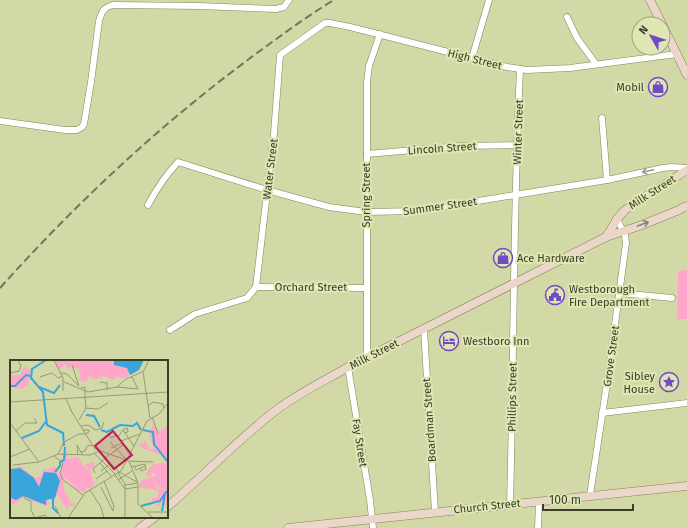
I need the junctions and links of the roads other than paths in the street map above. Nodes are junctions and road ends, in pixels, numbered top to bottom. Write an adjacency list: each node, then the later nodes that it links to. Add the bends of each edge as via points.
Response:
1 (289, 0): 4 (street, via 283,8 270,10)
2 (489, 0): 11 (street)
3 (650, 0): 5 (main road)
4 (174, 3): 16 (street, via 113,5 103,10 99,21 84,124 81,128 65,130)
5 (658, 16)
6 (567, 17): 12 (street)
7 (380, 34): 9 (street, High Street, via 325,23); 11 (street, High Street); 18 (street, Spring Street, via 367,82)
8 (671, 42): 10 (main road)
9 (284, 52): 21 (street, Water Street, via 280,55)
10 (677, 54): 12 (street, High Street); 14 (main road)
11 (472, 58): 13 (street, High Street)
12 (596, 64): 13 (street, High Street, via 570,68)
13 (520, 69): 17 (street, Winter Street)
14 (687, 75)
15 (602, 118): 20 (street)
16 (0, 121)
17 (518, 145): 18 (street, Lincoln Street, via 460,146); 22 (street, Winter Street)
18 (367, 154): 26 (street, Spring Street)
19 (687, 169): 20 (street, Summer Street, one-way to 20, via 672,167); 27 (main road, Milk Street, via 625,210)
20 (607, 180): 22 (street, Summer Street)
21 (267, 190): 23 (street, Summer Street, via 178,162 168,172); 26 (street, Summer Street, via 329,207); 31 (street, Water Street)
22 (517, 195): 26 (street, Summer Street, via 417,211); 30 (street, Phillips Street)
23 (148, 205)
24 (687, 206): 25 (main road, Milk Street)
25 (683, 210): 28 (main road, Milk Street, one-way to 25)
26 (366, 212): 32 (street, Spring Street)
27 (617, 219): 28 (street, Grove Street); 29 (main road, Milk Street)
28 (623, 230): 29 (main road, Milk Street); 33 (street, Grove Street, via 626,243)
29 (606, 237): 30 (main road, Milk Street)
30 (514, 283): 35 (main road, Milk Street); 44 (street, Phillips Street)
31 (256, 287): 32 (street, Orchard Street); 36 (street, via 247,298 195,314)
32 (367, 288): 37 (street, Spring Street)
33 (619, 293): 34 (street); 40 (street, Grove Street)
34 (672, 298)
35 (424, 329): 37 (main road, Milk Street); 46 (street, Boardman Street)
36 (170, 330)
37 (367, 357): 38 (main road, Milk Street)
38 (348, 367): 45 (main road, Milk Street, via 280,408); 47 (street, Fay Street)
39 (687, 403): 40 (street)
40 (602, 413): 42 (street, Grove Street)
41 (687, 486): 42 (main road, Church Street)
42 (590, 495): 43 (main road, Church Street)
43 (539, 501): 44 (main road, Church Street); 52 (street)
44 (510, 504): 46 (main road, Church Street)
45 (168, 506)
46 (435, 512): 47 (main road, Church Street)
47 (372, 519): 50 (main road, Church Street); 51 (street, Fay Street)
48 (152, 522): 49 (main road)
49 (140, 528)
50 (288, 528)
51 (373, 528)
52 (538, 528)

